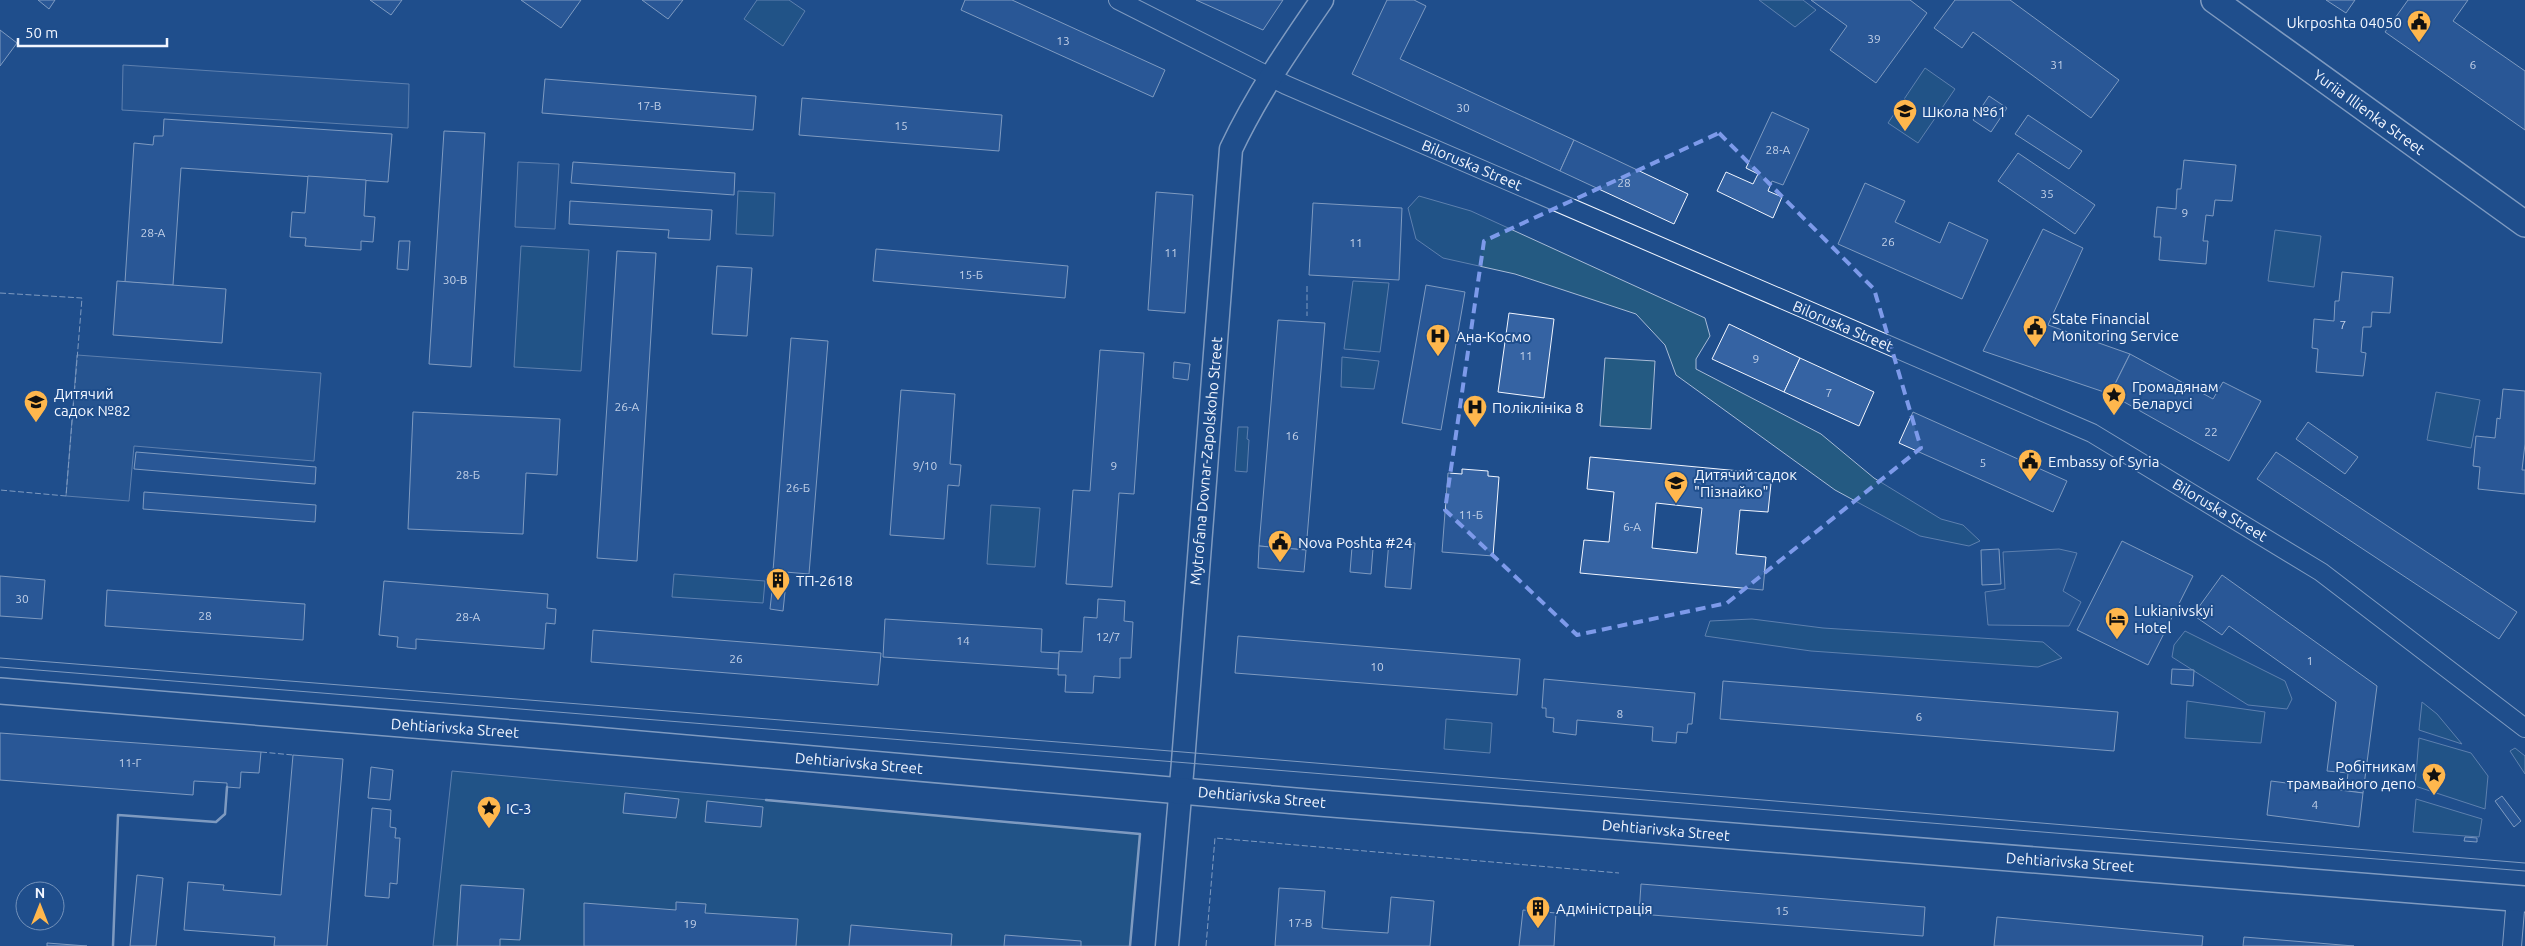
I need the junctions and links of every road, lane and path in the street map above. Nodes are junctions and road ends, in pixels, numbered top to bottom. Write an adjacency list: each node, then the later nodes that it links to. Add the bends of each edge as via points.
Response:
1 (1118, 0): 4 (street, Biloruska Street)
2 (1322, 0): 4 (street, Mytrofana Dovnar-Zapolskoho Street)
3 (2214, 0): 5 (main road, Yuriia Illienka Street)
4 (1272, 78): 7 (street, Biloruska Street, via 2092,433 2321,572); 8 (street, Mytrofana Dovnar-Zapolskoho Street, via 1246,118 1232,149)
5 (2525, 224)
6 (0, 691): 8 (main road, Dehtiarivska Street)
7 (2525, 728)
8 (1181, 790): 9 (main road, Dehtiarivska Street); 10 (street, Mytrofana Dovnar-Zapolskoho Street)
9 (2520, 899): 11 (street)
10 (1167, 946)
11 (2512, 946)

